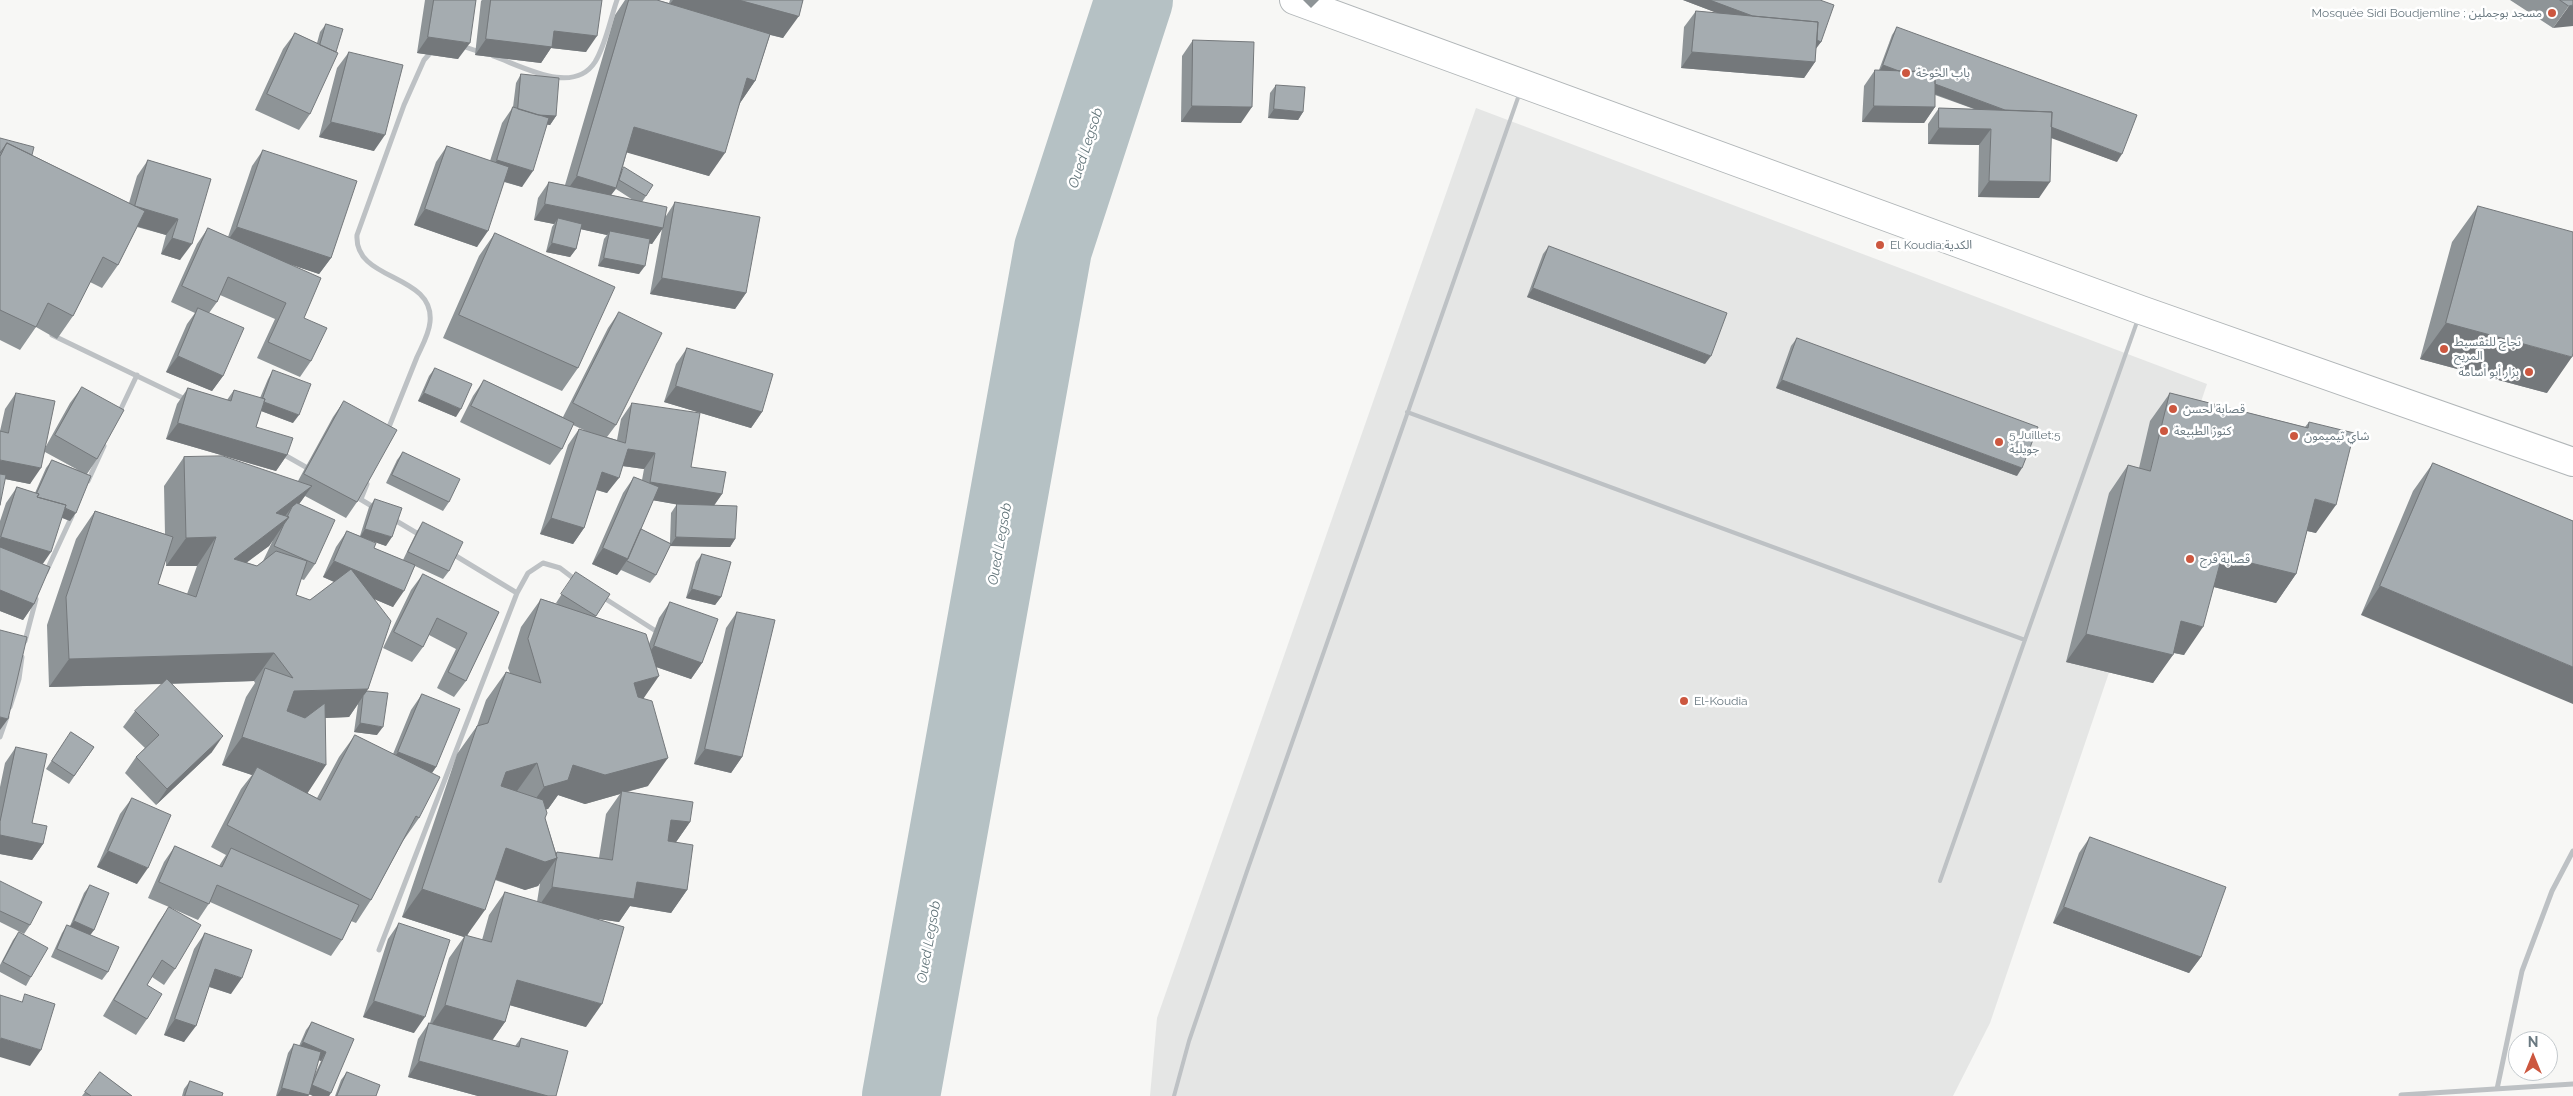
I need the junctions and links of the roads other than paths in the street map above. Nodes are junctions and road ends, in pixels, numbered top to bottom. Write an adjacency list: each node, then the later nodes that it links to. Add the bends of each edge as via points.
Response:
1 (617, 0): 3 (street, via 596,60 577,77 554,78)
2 (1304, 3): 5 (main road)
3 (458, 46)
4 (438, 49): 13 (street, via 424,60 404,105 357,235 360,254 422,294 429,306 428,329)
5 (1523, 83): 6 (main road); 10 (lane)
6 (2141, 310): 15 (main road); 32 (lane)
7 (43, 331): 8 (street)
8 (137, 375): 9 (street); 11 (street)
9 (195, 404)
10 (1408, 412): 32 (lane); 42 (lane, via 1236,902 1189,1040)
11 (117, 419)
12 (109, 436): 18 (street)
13 (386, 437)
14 (278, 452): 16 (street)
15 (2573, 462)
16 (319, 475)
17 (368, 481): 20 (street)
18 (84, 488)
19 (352, 494): 20 (street)
20 (361, 499): 22 (street)
21 (76, 506): 26 (street)
22 (377, 509)
23 (385, 514): 24 (street)
24 (426, 538)
25 (443, 548): 30 (street)
26 (44, 575)
27 (586, 587): 30 (street, via 560,568 544,563 528,573)
28 (594, 592): 31 (street)
29 (38, 593): 33 (street)
30 (517, 593): 38 (street)
31 (666, 638)
32 (2025, 640): 37 (lane)
33 (24, 644)
34 (23, 653): 35 (street, via 19,679)
35 (0, 738)
36 (2573, 851): 40 (street, via 2552,891 2522,971)
37 (1940, 881)
38 (379, 950)
39 (2573, 1084): 40 (street)
40 (2497, 1089): 41 (street)
41 (2401, 1095)
42 (1174, 1096)

